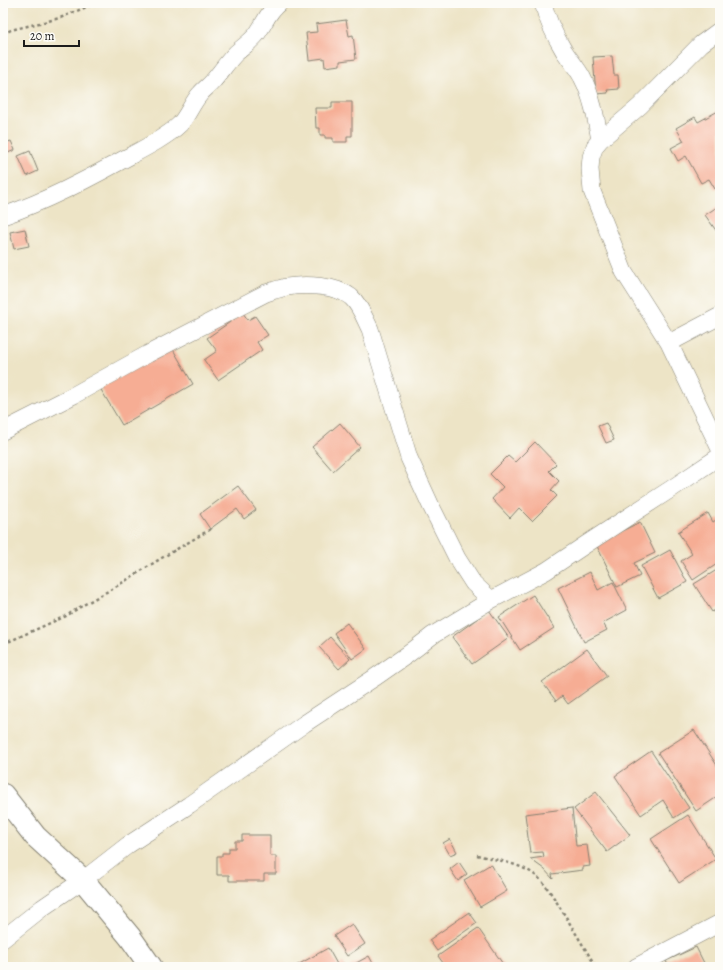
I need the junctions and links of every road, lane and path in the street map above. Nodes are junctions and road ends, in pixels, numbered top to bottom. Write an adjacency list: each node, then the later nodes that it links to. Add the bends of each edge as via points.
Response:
1 (96, 3): 5 (path, via 60,18)
2 (279, 3): 7 (street, via 272,9 255,37 223,67 212,83 195,99 181,123 172,131 70,189)
3 (543, 3): 6 (street, via 552,29 587,88)
4 (720, 30): 6 (street, via 701,44 640,106)
5 (3, 34)
6 (600, 140): 9 (street, via 591,157 592,191 624,272)
7 (3, 216)
8 (720, 316): 9 (street)
9 (669, 342): 11 (street)
10 (3, 431): 14 (street, via 266,293 286,287 306,286 341,291 352,298 370,329 409,458 431,506 457,558 473,583)
11 (720, 449)
12 (720, 456): 14 (street, via 546,571)
13 (211, 530): 15 (path, via 66,616)
14 (490, 600): 18 (street, via 433,635 128,845)
15 (3, 643)
16 (3, 795): 18 (main road, via 35,836)
17 (477, 855): 22 (path, via 512,864 536,876 557,902)
18 (83, 880): 20 (street); 21 (main road)
19 (720, 923): 23 (street)
20 (3, 938)
21 (151, 967)
22 (596, 967)
23 (636, 967)

